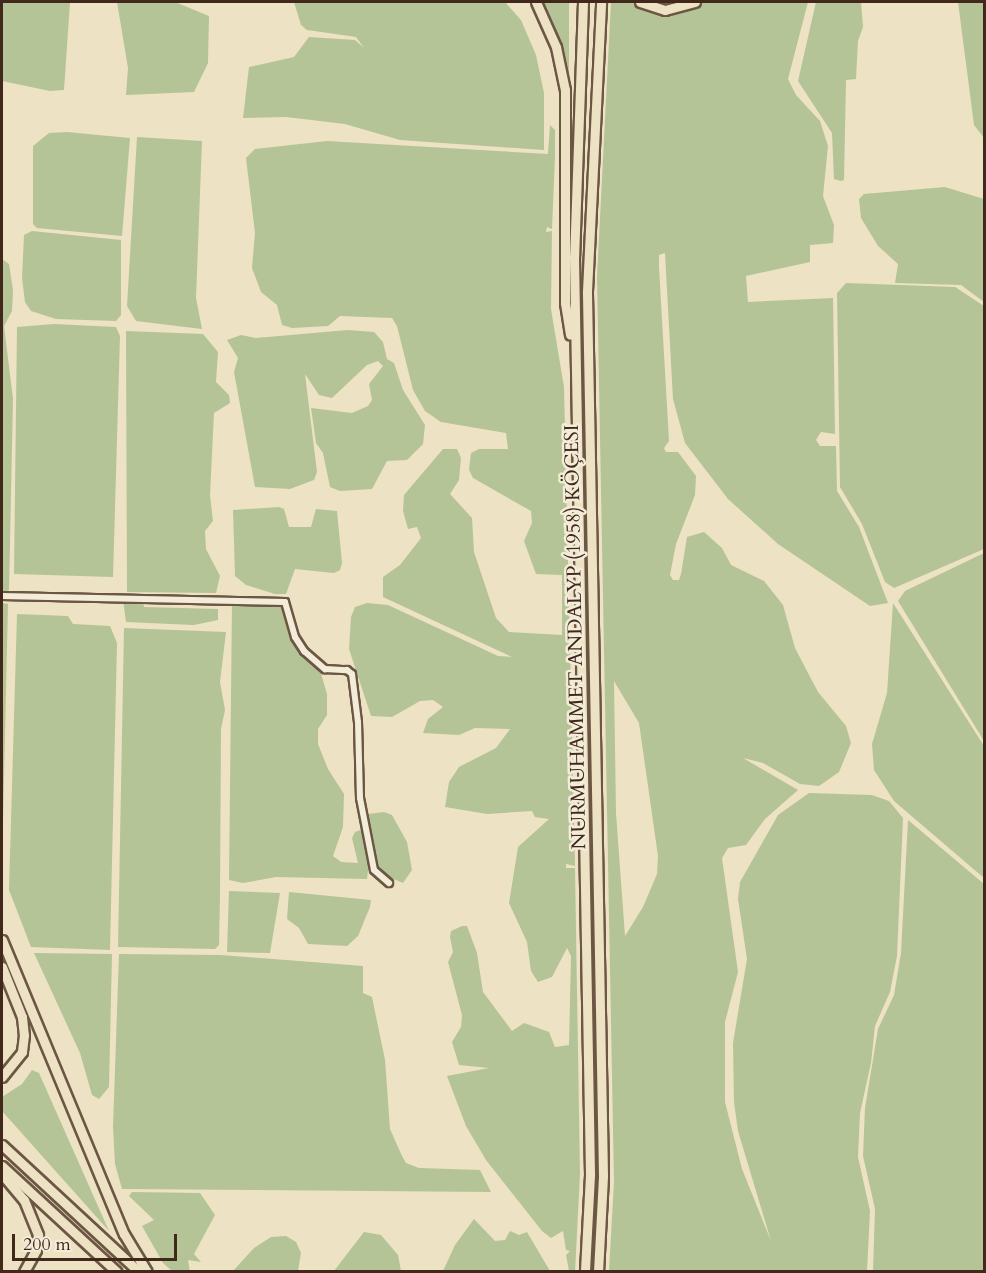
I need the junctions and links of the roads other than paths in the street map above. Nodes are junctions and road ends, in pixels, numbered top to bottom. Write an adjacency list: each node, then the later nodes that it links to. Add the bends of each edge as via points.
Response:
1 (536, 2): 6 (main road, via 556,47 565,90 565,303)
2 (583, 2): 6 (main road, NURMUHAMMET ANDALYP (1958) KÖÇESI, via 574,257)
3 (601, 2): 20 (main road, NURMUHAMMET ANDALYP (1958) KÖÇESI, via 587,291 603,1175)
4 (640, 2): 5 (main road, via 671,9)
5 (695, 2)
6 (575, 367): 19 (main road, NURMUHAMMET ANDALYP (1958) KÖÇESI, via 590,1175)
7 (2, 596): 8 (street, via 285,602 295,637 304,651 325,669 344,669 352,674 360,798 374,870)
8 (389, 884)
9 (2, 940): 18 (main road, via 124,1234)
10 (2, 967): 11 (main road, via 22,1017 24,1035 22,1052)
11 (2, 1077)
12 (2, 1145): 17 (main road)
13 (2, 1166): 16 (main road)
14 (2, 1174): 15 (main road, via 24,1200 38,1235 36,1250)
15 (24, 1272)
16 (117, 1272)
17 (139, 1272)
18 (147, 1272)
19 (585, 1272)
20 (598, 1272)

